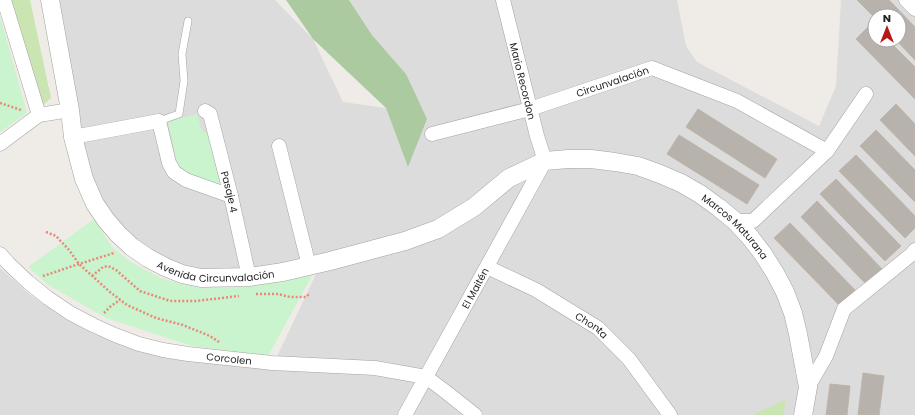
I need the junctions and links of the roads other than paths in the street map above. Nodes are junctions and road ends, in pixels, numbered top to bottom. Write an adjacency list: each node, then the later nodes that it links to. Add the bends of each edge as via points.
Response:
1 (4, 0): 11 (street)
2 (50, 0): 9 (street, Avenida Circunvalación)
3 (503, 0): 8 (street, Mario Recordon)
4 (906, 0): 5 (street)
5 (915, 9)
6 (188, 21): 12 (lane, via 182,54 184,81 179,114)
7 (866, 94): 17 (street)
8 (530, 108): 13 (street, Circunvalación); 17 (street, Circunvalación, via 652,68 737,101); 18 (street, Mario Recordon)
9 (70, 110): 11 (street); 14 (street, Avenida Circunvalación)
10 (205, 111): 19 (street, Pasaje 4, via 210,114)
11 (39, 115): 15 (street)
12 (159, 120): 14 (street); 19 (street, via 169,163 174,172 186,180)
13 (432, 134)
14 (73, 137): 25 (street, Avenida Circunvalación, via 84,179 96,204 106,220 132,247 148,258 182,274 201,278)
15 (0, 144)
16 (279, 146): 23 (street)
17 (827, 151): 20 (street, via 753,221)
18 (545, 161): 20 (street, Marcos Maturana, via 592,159 638,166 682,183 718,206); 23 (street, Avenida Circunvalación, via 509,178 474,207 438,229 405,241); 24 (street, El Maitén)
19 (231, 196): 25 (street, Pasaje 4)
20 (735, 221): 27 (street, Marcos Maturana, via 763,254 785,292 793,312)
21 (915, 250): 27 (street, via 844,309 826,356)
22 (0, 254): 26 (street, Corcolen, via 28,282 70,313 139,344 188,354 272,363 375,368)
23 (309, 266): 25 (street, Avenida Circunvalación)
24 (487, 267): 26 (street, El Maitén); 30 (street, Chonta, via 536,290 598,328 629,359)
25 (249, 277)
26 (426, 377): 28 (street, El Maitén); 29 (street, Corcolen)
27 (808, 386): 31 (street, Marcos Maturana)
28 (405, 415)
29 (475, 415)
30 (670, 415)
31 (803, 415)

